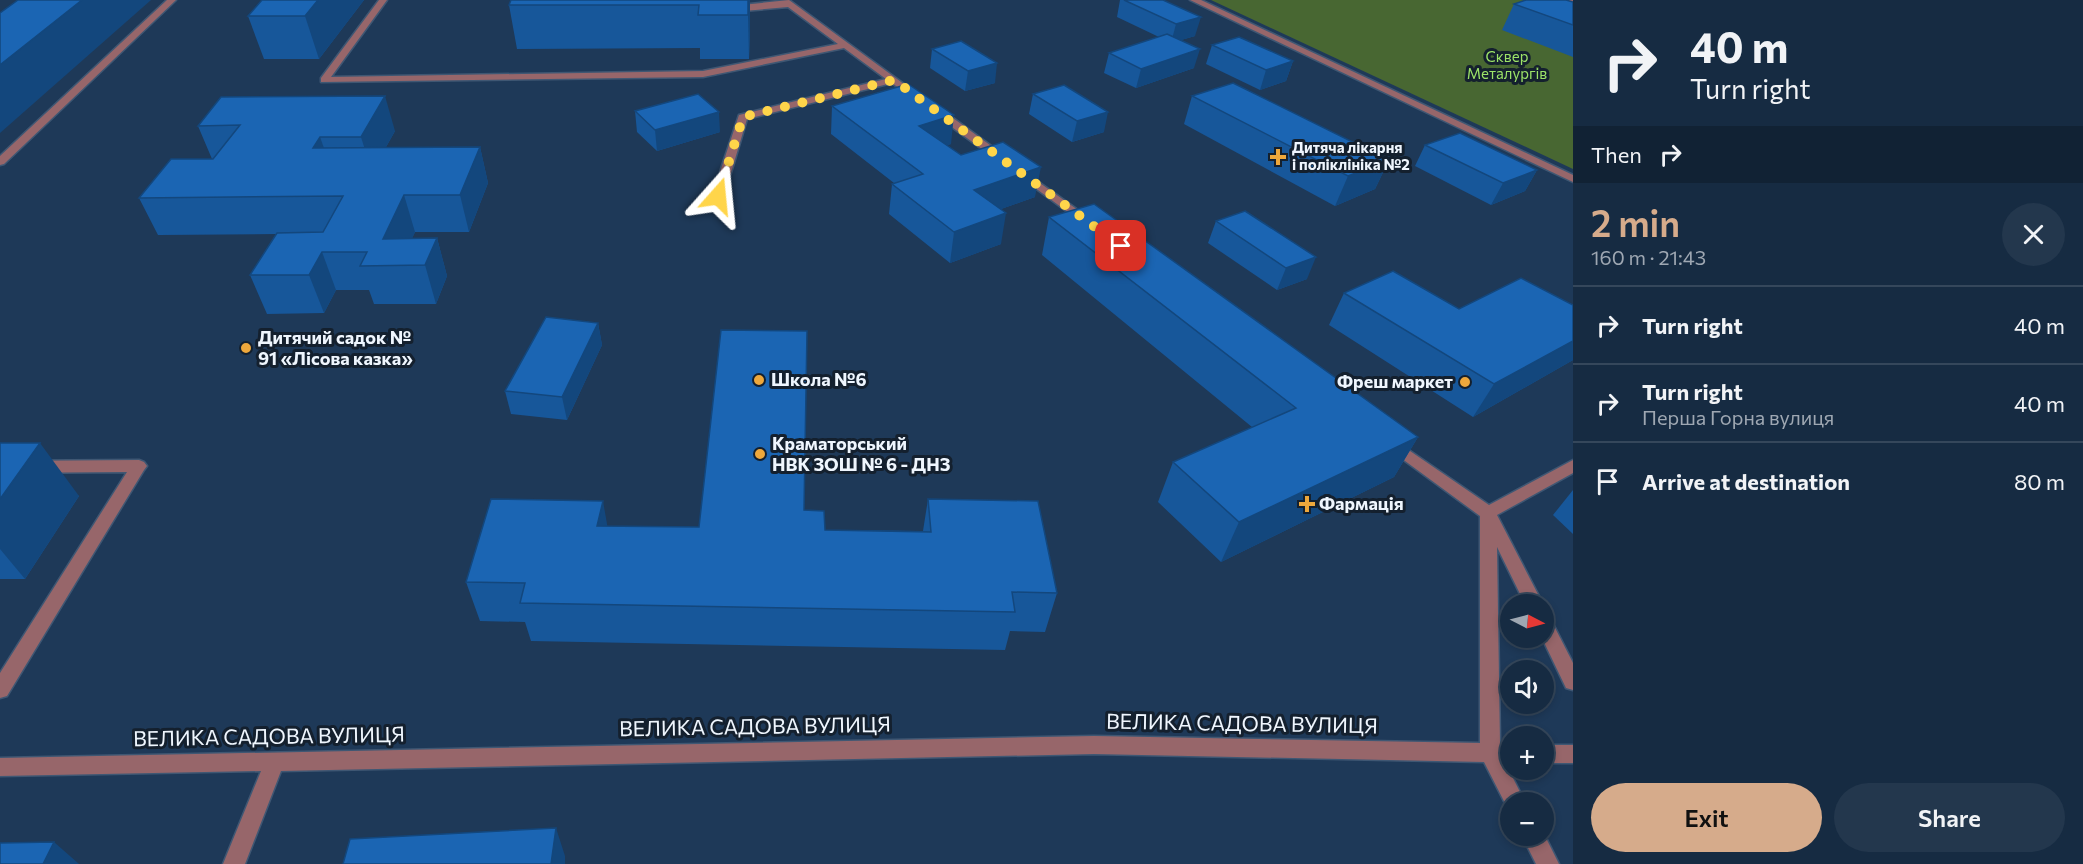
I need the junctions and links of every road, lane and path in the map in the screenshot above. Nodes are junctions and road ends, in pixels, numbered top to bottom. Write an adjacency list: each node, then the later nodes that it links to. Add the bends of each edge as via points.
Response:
1 (172, 0): 10 (street)
2 (382, 0): 8 (street, via 324,80 703,74)
3 (1194, 0): 11 (street)
4 (1569, 0): 6 (street)
5 (787, 2): 7 (street); 8 (street)
6 (1573, 2)
7 (721, 10)
8 (846, 45): 9 (street)
9 (894, 80): 12 (street, via 743,117); 13 (street)
10 (0, 162)
11 (1573, 179)
12 (718, 196)
13 (1102, 232)
14 (1382, 436): 17 (street)
15 (1573, 466): 17 (street)
16 (0, 467): 21 (street, via 139,466)
17 (1488, 513): 18 (street); 22 (street)
18 (1529, 594)
19 (1554, 643): 20 (street)
20 (1573, 682)
21 (0, 690)
22 (1490, 753): 23 (street, ВЕЛИКА САДОВА ВУЛИЦЯ); 26 (street, ВЕЛИКА САДОВА ВУЛИЦЯ, via 1094,745); 28 (street)
23 (1500, 753)
24 (1554, 754): 25 (street)
25 (1573, 754)
26 (275, 761): 27 (street, ВЕЛИКА САДОВА ВУЛИЦЯ); 30 (street)
27 (0, 767)
28 (1510, 792)
29 (1538, 846): 31 (street)
30 (234, 864)
31 (1548, 864)

